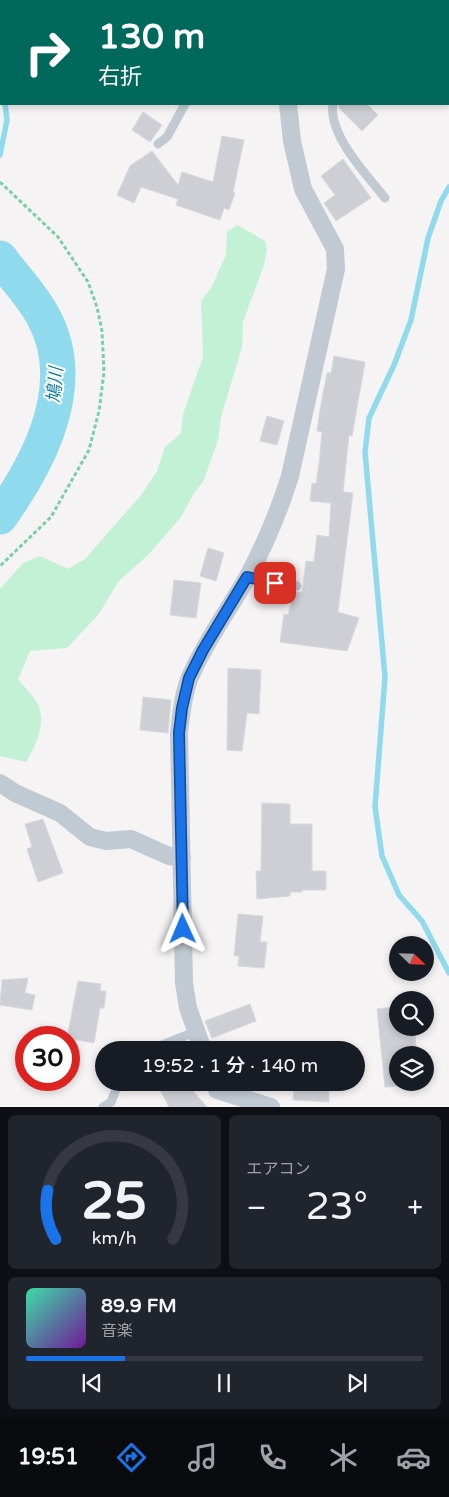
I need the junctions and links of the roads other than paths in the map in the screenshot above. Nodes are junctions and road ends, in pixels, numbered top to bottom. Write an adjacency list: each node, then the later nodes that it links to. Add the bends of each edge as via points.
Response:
1 (184, 105): 4 (lane, via 167,137)
2 (288, 105): 6 (street, via 292,142 303,189 335,249 336,269 290,476 280,508)
3 (333, 105): 5 (lane, via 332,111 347,150)
4 (158, 144)
5 (385, 198)
6 (247, 577): 7 (lane); 9 (street, via 189,678 182,708 179,733)
7 (297, 586)
8 (0, 783): 9 (street, via 60,813 90,837 106,841 131,838 169,856)
9 (182, 858): 10 (street, via 184,983 188,1008)
10 (197, 1031): 11 (lane); 12 (street)
11 (172, 1041)
12 (200, 1041)
13 (115, 1091): 16 (lane, via 111,1102)
14 (218, 1091): 17 (street)
15 (229, 1091): 18 (street)
16 (103, 1107)
17 (223, 1107)
18 (271, 1107)

